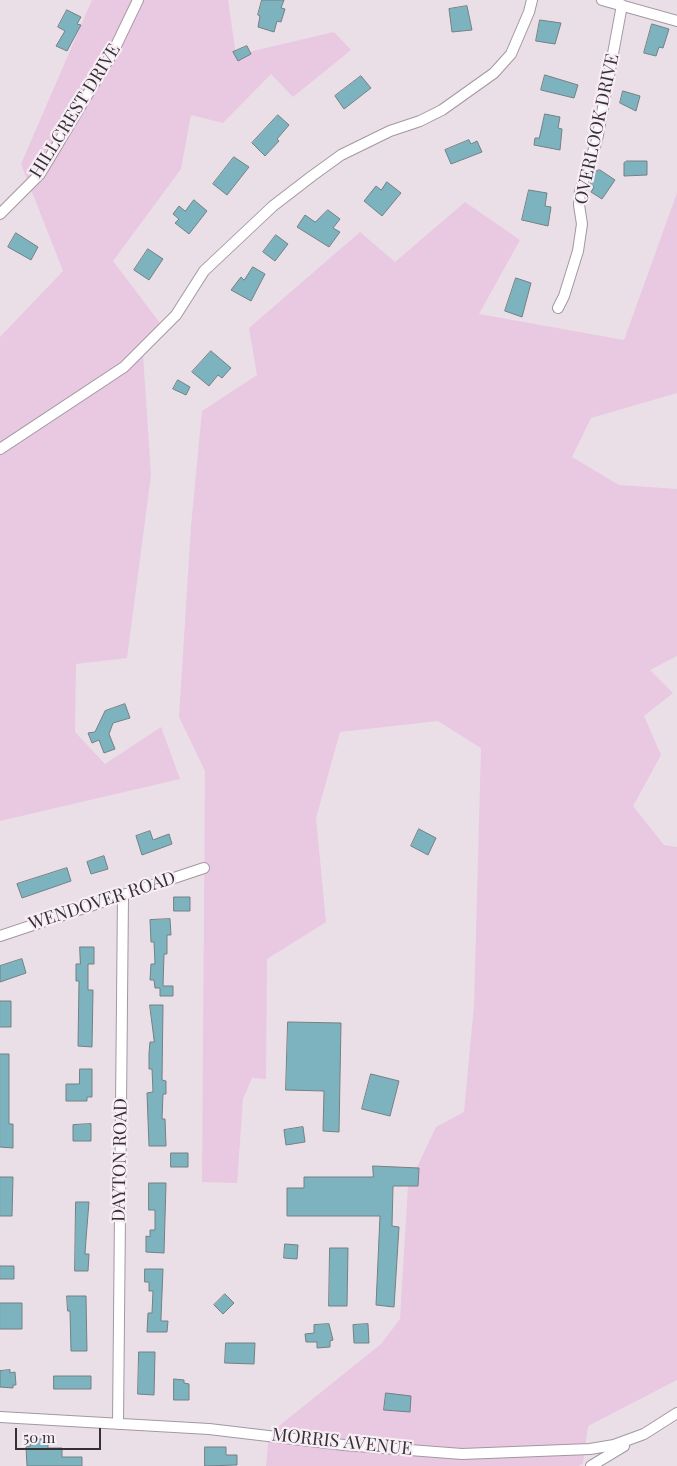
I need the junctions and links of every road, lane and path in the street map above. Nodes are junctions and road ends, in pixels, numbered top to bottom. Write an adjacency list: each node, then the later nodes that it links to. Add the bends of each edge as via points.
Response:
1 (138, 0): 6 (street, HILLCREST DRIVE, via 113,52 40,174)
2 (532, 0): 8 (street, via 511,54 494,73 442,110 341,155 312,176 273,206 204,271 176,315 124,367)
3 (602, 0): 4 (street)
4 (622, 6): 5 (street); 7 (street, OVERLOOK DRIVE, via 597,140 580,191 582,224 578,251)
5 (677, 21)
6 (0, 214)
7 (558, 308)
8 (0, 449)
9 (204, 868): 10 (street, WENDOVER ROAD)
10 (123, 895): 11 (street, WENDOVER ROAD); 14 (street, DAYTON ROAD)
11 (0, 936)
12 (677, 1413): 15 (street, MORRIS AVENUE)
13 (0, 1417): 14 (street, MORRIS AVENUE)
14 (118, 1424): 15 (street, MORRIS AVENUE, via 209,1429 344,1445 462,1454 590,1449 614,1445)
15 (644, 1434): 16 (street)
16 (591, 1466)

